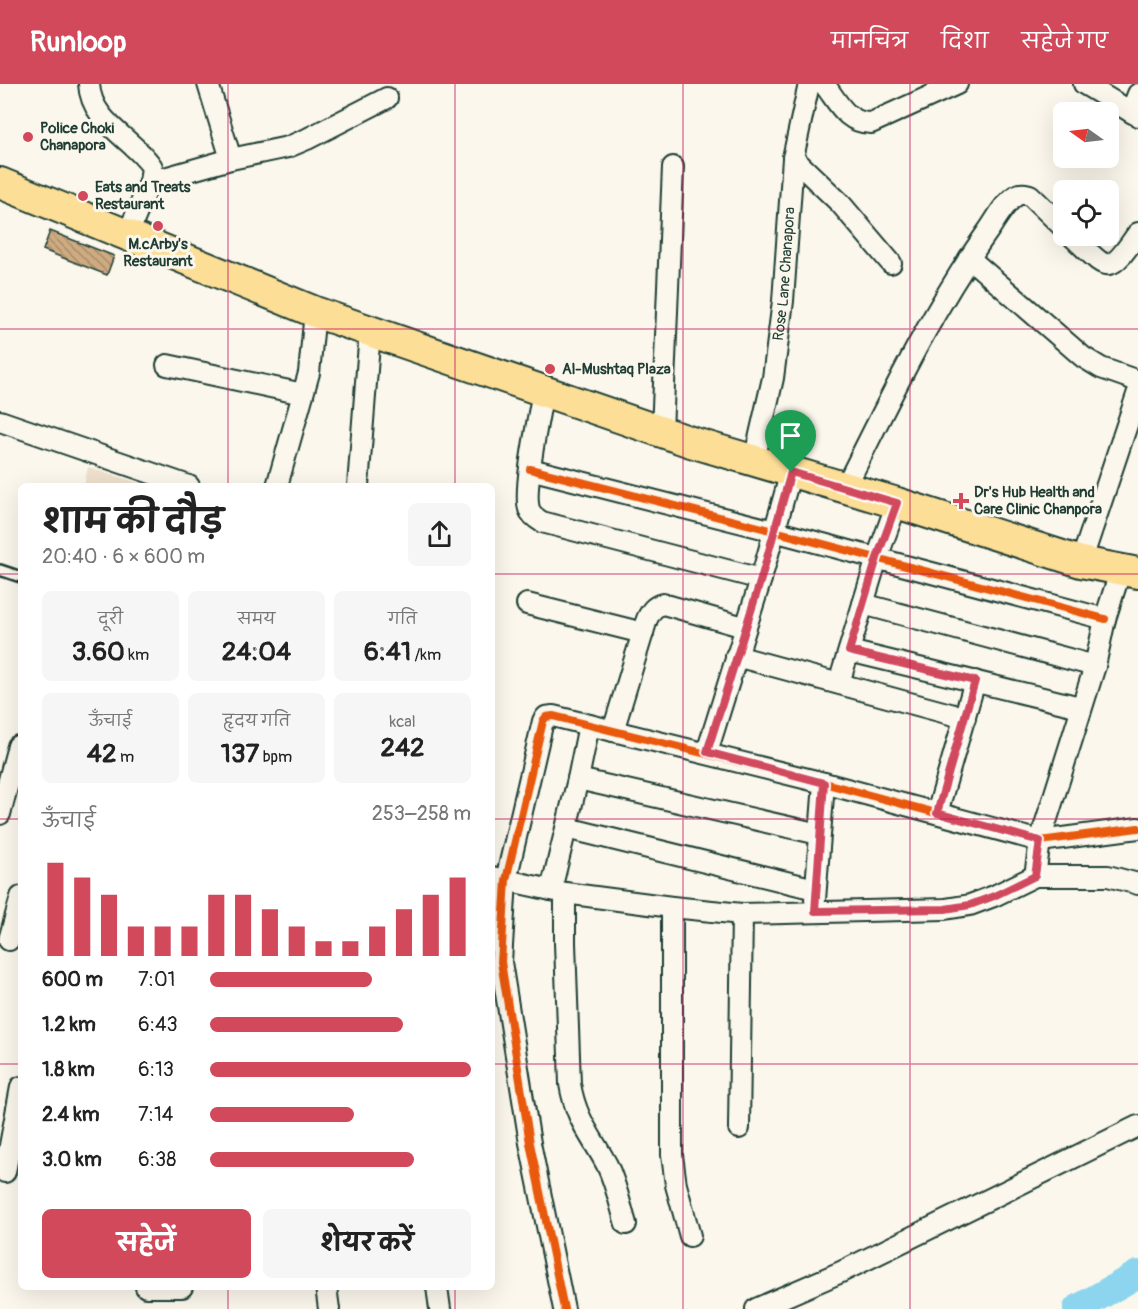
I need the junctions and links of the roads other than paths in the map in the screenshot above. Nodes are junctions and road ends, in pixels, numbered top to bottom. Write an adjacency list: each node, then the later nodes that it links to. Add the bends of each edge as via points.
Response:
1 (88, 84): 12 (street, via 98,113 152,167)
2 (208, 84): 10 (street)
3 (809, 84): 9 (street, Rose Lane Chanapora)
4 (824, 84): 5 (street, via 850,119 871,123)
5 (957, 84)
6 (1084, 84): 8 (street)
7 (387, 98): 10 (street, via 288,147)
8 (1136, 108)
9 (793, 158): 19 (street, via 840,203); 29 (street, Rose Lane Chanapora, via 783,301 773,378)
10 (231, 159): 12 (street)
11 (674, 167): 28 (street)
12 (150, 182): 16 (street)
13 (0, 183): 16 (main road)
14 (1053, 217): 18 (street, via 1030,195 1017,195)
15 (1138, 233): 17 (street, via 1121,258 1109,265 1102,264)
16 (127, 236): 20 (main road)
17 (1082, 246)
18 (969, 258): 23 (street, via 1083,357); 35 (street, via 902,373)
19 (891, 263)
20 (315, 312): 21 (main road); 26 (street)
21 (370, 331): 24 (main road); 34 (street)
22 (167, 365): 26 (street)
23 (1138, 381)
24 (543, 391): 28 (main road); 30 (street)
25 (1138, 392): 39 (street)
26 (303, 394): 33 (street)
27 (0, 421): 32 (street)
28 (662, 432): 29 (main road)
29 (754, 461): 31 (main road)
30 (530, 469): 37 (street); 43 (street, via 530,510 542,522)
31 (791, 472): 35 (main road); 37 (street)
32 (180, 483)
33 (278, 483)
34 (358, 483)
35 (845, 488): 36 (main road)
36 (897, 503): 38 (street); 39 (main road)
37 (774, 531): 38 (street); 43 (street)
38 (877, 558): 45 (street); 46 (street)
39 (1081, 562): 41 (main road)
40 (0, 570): 42 (lane)
41 (1130, 571): 46 (street)
42 (18, 576)
43 (761, 579): 47 (street)
44 (528, 604): 48 (street)
45 (863, 604): 49 (street); 51 (street)
46 (1105, 620): 51 (street)
47 (744, 627): 48 (street, via 663,604 650,611); 50 (street)
48 (643, 633): 57 (street)
49 (849, 651): 52 (street); 53 (street)
50 (735, 656): 53 (street); 59 (street)
51 (1095, 666): 54 (street)
52 (975, 681): 54 (street); 55 (street)
53 (839, 683): 55 (street)
54 (1080, 707): 67 (street)
55 (965, 718): 62 (street)
56 (590, 725): 57 (street); 60 (street); 69 (street, via 553,716 543,721)
57 (613, 731): 59 (street)
58 (13, 745): 63 (street)
59 (707, 752): 61 (street)
60 (578, 779): 64 (street); 66 (street)
61 (824, 783): 62 (street); 66 (street)
62 (937, 813): 67 (street)
63 (0, 814)
64 (567, 828): 71 (street); 72 (street)
65 (1138, 828): 67 (street)
66 (819, 834): 71 (street)
67 (1040, 841): 68 (street)
68 (1035, 876): 70 (street, via 1108,876); 75 (street, via 994,896 945,909)
69 (499, 878): 72 (street); 88 (street, via 503,985)
70 (1138, 884)
71 (815, 889): 75 (street)
72 (558, 891): 73 (street); 82 (street, via 574,1106 607,1166)
73 (672, 907): 76 (street); 83 (street, via 672,1155)
74 (18, 909): 77 (street)
75 (815, 911): 76 (street)
76 (742, 914): 80 (street)
77 (10, 940)
78 (18, 1108): 81 (street)
79 (1138, 1126): 89 (street, via 841,1272)
80 (739, 1128)
81 (9, 1172)
82 (626, 1224)
83 (690, 1236)
84 (326, 1290): 86 (street)
85 (437, 1290): 87 (street)
86 (329, 1309)
87 (440, 1309)
88 (564, 1309)
89 (756, 1309)

